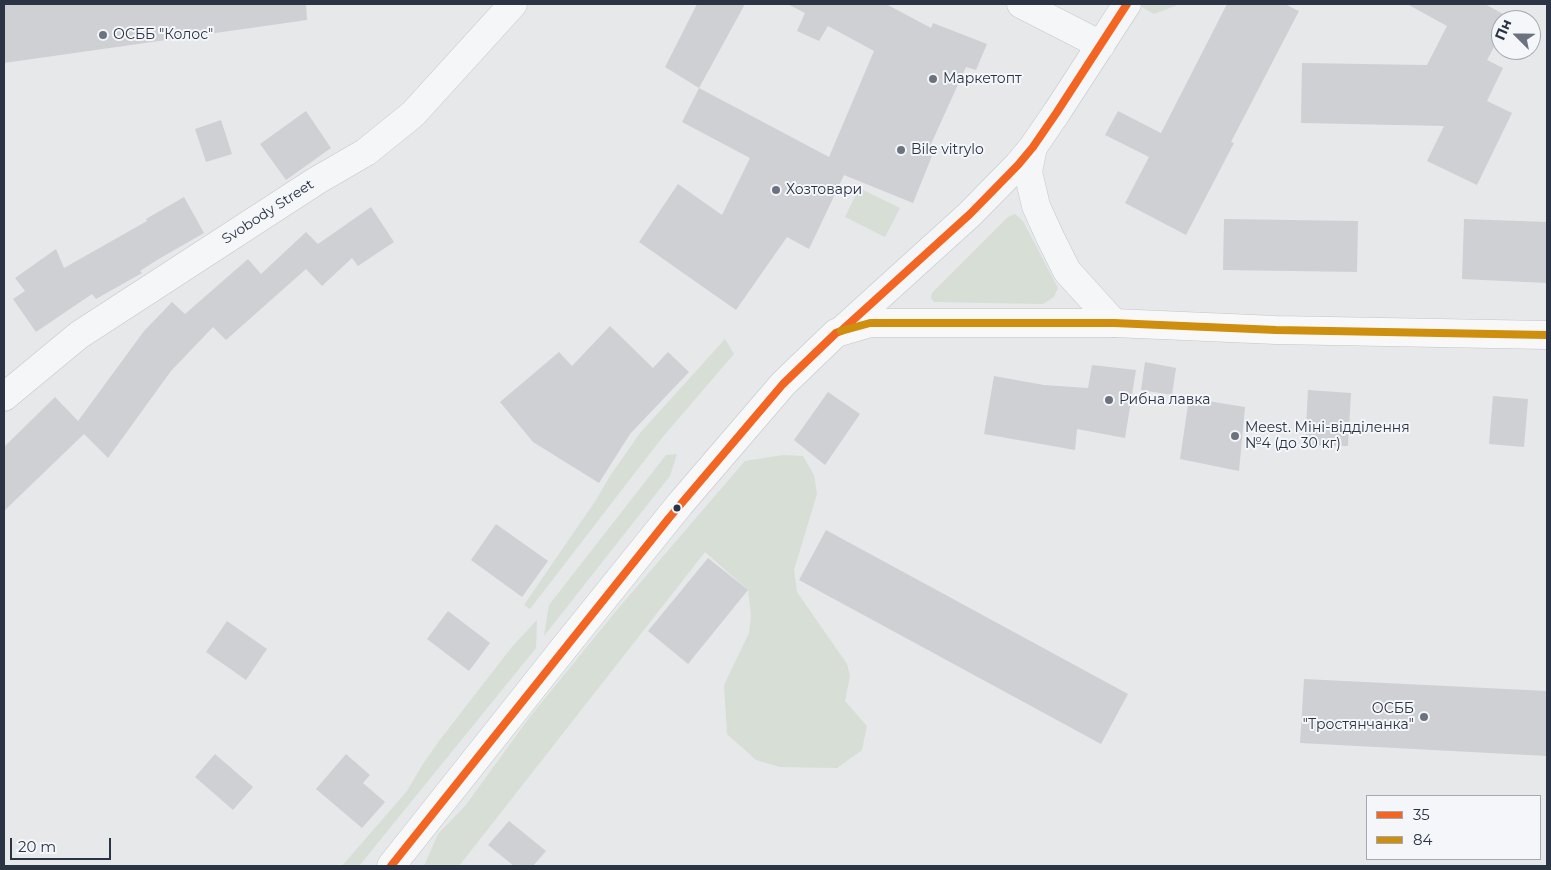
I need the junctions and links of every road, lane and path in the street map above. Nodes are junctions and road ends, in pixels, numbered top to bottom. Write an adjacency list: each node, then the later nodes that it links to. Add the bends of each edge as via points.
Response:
1 (513, 4): 9 (street, Svobody Street, via 413,114 366,152 316,180 79,335)
2 (1020, 4): 4 (street)
3 (1127, 4): 4 (street)
4 (1101, 45): 5 (street)
5 (1033, 147): 6 (street, via 1028,172 1036,206 1050,237 1066,271); 7 (street, via 970,214)
6 (1114, 323): 7 (main road, via 870,323); 8 (main road)
7 (840, 331): 10 (main road, via 783,384 680,504)
8 (1547, 336)
9 (4, 397)
10 (391, 866)

